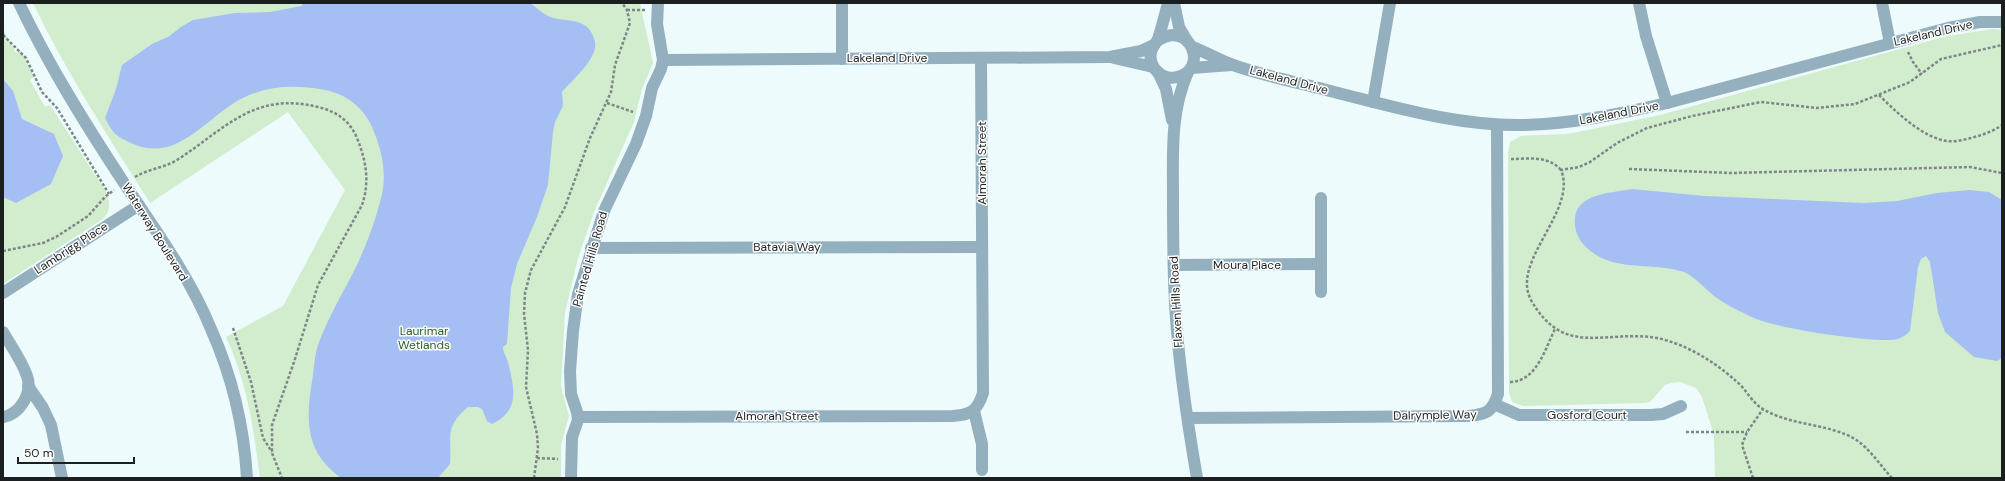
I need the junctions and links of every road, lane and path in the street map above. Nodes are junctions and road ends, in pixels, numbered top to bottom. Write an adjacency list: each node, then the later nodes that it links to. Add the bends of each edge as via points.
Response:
1 (19, 3): 37 (street, Waterway Boulevard, via 53,70)
2 (622, 3): 27 (path, via 627,10 630,23 615,65)
3 (658, 3): 20 (street, via 656,24)
4 (842, 3): 19 (street)
5 (1168, 3): 14 (street)
6 (1174, 3): 15 (street, via 1179,27)
7 (1390, 3): 26 (street)
8 (1639, 3): 28 (street)
9 (1882, 3): 13 (street)
10 (2002, 22): 12 (street, Lakeland Drive, via 1974,23)
11 (3, 35): 38 (path, via 26,58 42,92 57,108)
12 (1903, 39): 13 (street, Lakeland Drive); 24 (path, via 1913,62)
13 (1890, 42): 28 (street, Lakeland Drive)
14 (1155, 43): 15 (street, via 1168,35 1175,35); 17 (street, Lakeland Drive, via 1140,51); 22 (street, via 1151,59)
15 (1189, 44): 21 (street, Lakeland Drive); 23 (street, via 1194,54)
16 (2002, 45): 24 (path, via 1941,59)
17 (1110, 57): 18 (street, Lakeland Drive); 22 (street, Lakeland Drive)
18 (981, 58): 19 (street, Lakeland Drive); 41 (street, Almorah Street)
19 (842, 59): 20 (street, Lakeland Drive)
20 (663, 60): 29 (street, Painted Hills Road, via 652,88)
21 (1233, 65): 23 (street, Lakeland Drive); 26 (street, Lakeland Drive)
22 (1155, 69): 23 (street, via 1163,76 1176,78); 31 (street, Flaxen Hills Road, via 1166,89)
23 (1189, 70): 31 (street, Flaxen Hills Road, via 1180,89)
24 (1922, 74): 25 (path)
25 (1879, 95): 32 (path, via 1895,111 1934,138 1947,141 1982,135); 35 (path, via 1855,104 1837,107 1761,102 1692,116 1647,128 1617,143 1590,162)
26 (1373, 102): 30 (street, Lakeland Drive, via 1447,118)
27 (607, 103): 29 (path); 63 (path, via 590,138 565,207 531,270 525,293 524,314 528,350 526,387 537,434)
28 (1666, 103): 30 (street, Lakeland Drive, via 1584,121)
29 (646, 116): 42 (street, Painted Hills Road, via 636,144 604,211)
30 (1497, 124): 33 (street, Dalrymple Way)
31 (1174, 125): 45 (street, Flaxen Hills Road)
32 (2002, 125)
33 (1497, 159): 35 (path, via 1548,160 1555,163); 51 (street, Dalrymple Way)
34 (1629, 169): 36 (path, via 1732,173 1970,167)
35 (1560, 170): 49 (path, via 1564,178 1562,195 1533,260 1527,285 1534,304)
36 (2002, 173)
37 (124, 183): 38 (path); 40 (street, Waterway Boulevard); 62 (path, via 142,173 177,160 223,126 267,105 306,104 322,108 345,120 355,134 366,164 366,193 362,205 318,285 272,425)
38 (109, 194): 43 (path, via 88,216 56,237 43,243)
39 (1321, 198): 44 (street)
40 (139, 205): 47 (street, Lambrigg Place); 67 (street, Waterway Boulevard, via 181,272 211,328 237,405)
41 (982, 247): 42 (street, Batavia Way); 56 (street, Almorah Street, via 983,393)
42 (591, 248): 58 (street, Painted Hills Road, via 578,294 573,331 571,386)
43 (3, 251)
44 (1320, 264): 45 (street, Moura Place); 46 (street)
45 (1174, 265): 59 (street, Flaxen Hills Road, via 1179,353)
46 (1321, 292)
47 (3, 293)
48 (233, 328): 62 (path, via 251,382 263,438)
49 (1555, 329): 51 (path, via 1531,375 1520,382); 55 (path, via 1566,335 1578,337 1648,337 1672,342 1718,367 1736,381)
50 (3, 332): 52 (street, via 27,376)
51 (1498, 383): 53 (street, Dalrymple Way, via 1498,394)
52 (28, 386): 57 (street, via 25,401 14,413); 66 (street, via 51,425)
53 (1494, 404): 54 (street, Gosford Court, via 1519,415 1651,416); 59 (street, Dalrymple Way, via 1490,411 1482,415 1468,416)
54 (1681, 406)
55 (1763, 409): 61 (path); 73 (path, via 1854,439 1864,446)
56 (974, 411): 58 (street, Almorah Street, via 952,416); 65 (street, via 982,444)
57 (3, 417)
58 (578, 417): 64 (street, Painted Hills Road, via 572,437)
59 (1188, 418): 71 (street, Flaxen Hills Road)
60 (1686, 432): 61 (path)
61 (1747, 432): 72 (path, via 1742,445)
62 (272, 453): 68 (path)
63 (537, 458): 64 (path); 69 (path)
64 (571, 459): 70 (street, Painted Hills Road)
65 (982, 470)
66 (62, 478)
67 (247, 478)
68 (282, 478)
69 (534, 478)
70 (571, 478)
71 (1197, 478)
72 (1753, 478)
73 (1892, 478)

